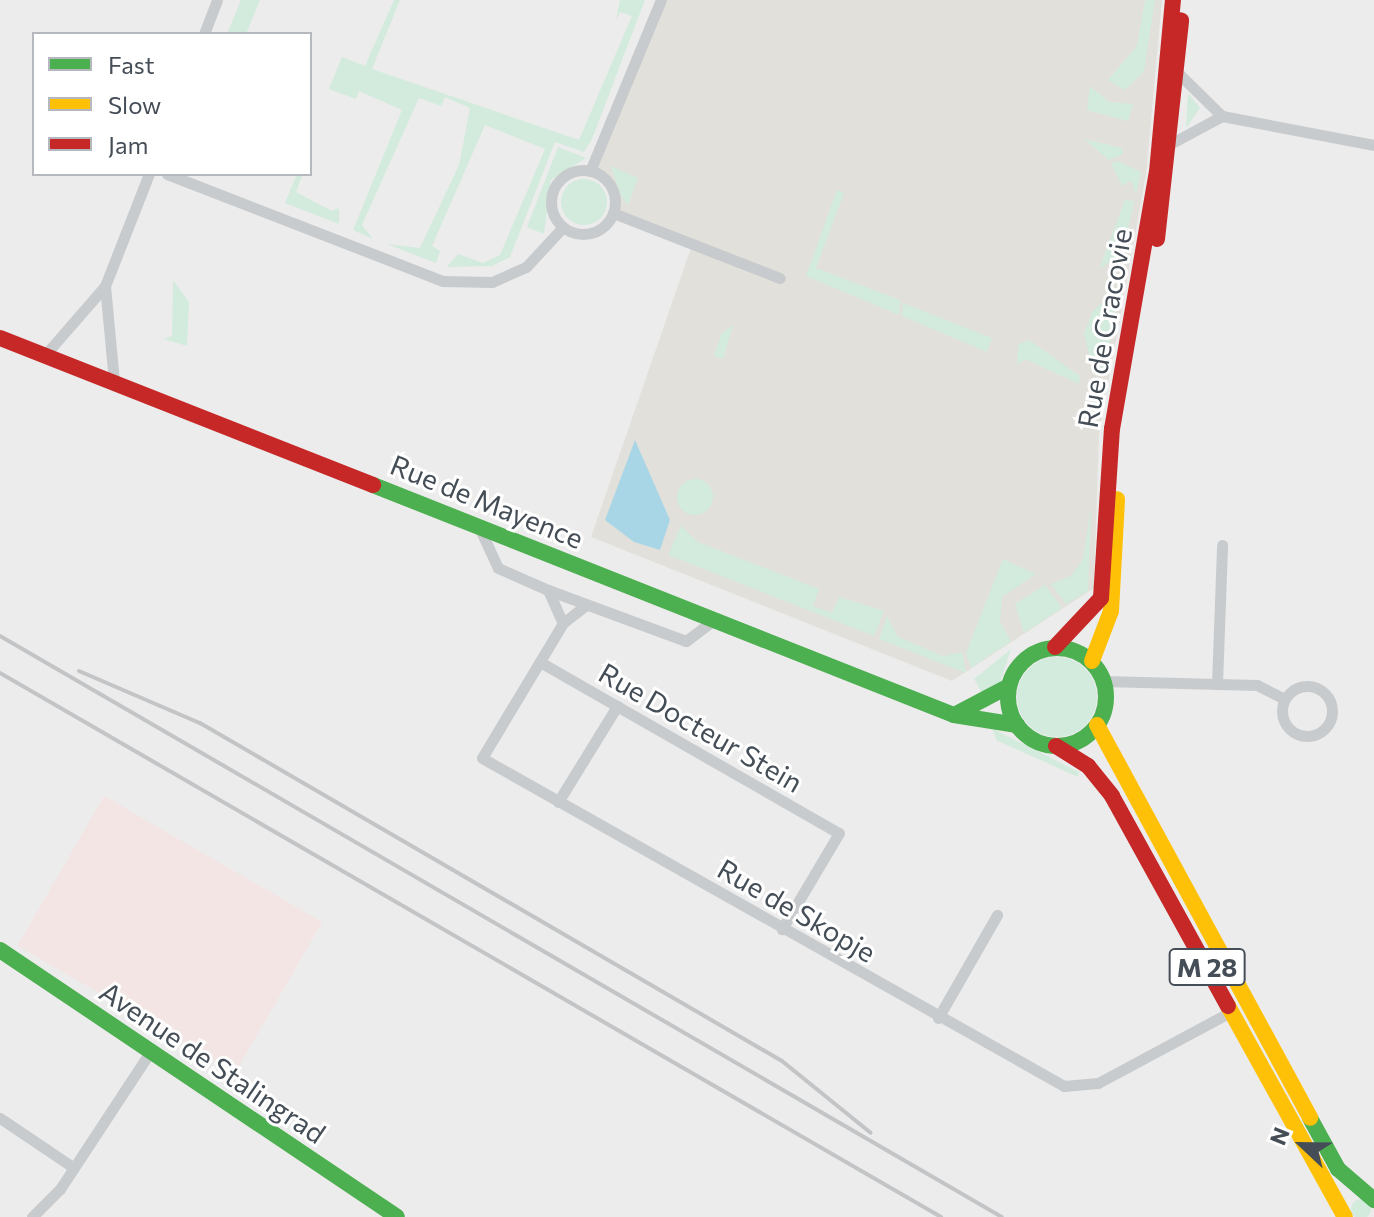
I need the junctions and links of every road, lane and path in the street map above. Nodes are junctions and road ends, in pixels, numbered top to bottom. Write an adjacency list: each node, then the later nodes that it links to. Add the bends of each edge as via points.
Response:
1 (217, 0): 5 (street)
2 (661, 0): 10 (street)
3 (1173, 0): 26 (main road, Rue de Cracovie, via 1157,172 1112,429 1101,598 1087,621)
4 (1182, 0): 6 (main road, Rue de Cracovie)
5 (205, 32)
6 (1177, 72): 7 (street); 8 (main road, Rue de Cracovie)
7 (1222, 116): 8 (street); 9 (street)
8 (1172, 143): 27 (main road, Rue de Cracovie, via 1118,447 1111,611)
9 (1374, 145)
10 (590, 171): 13 (street, via 608,183); 14 (street, via 569,173 554,188 552,209)
11 (148, 176): 16 (street)
12 (172, 176): 14 (street, via 443,281 492,282 526,267)
13 (613, 213): 14 (street, via 591,233); 15 (street)
14 (563, 227)
15 (780, 278)
16 (105, 286): 18 (street); 19 (street)
17 (0, 338): 18 (main road, Rue de Mayence)
18 (45, 355): 19 (main road, Rue de Mayence)
19 (114, 382): 20 (main road, Rue de Mayence)
20 (479, 526): 22 (street, via 498,568); 24 (main road, Rue de Mayence)
21 (1222, 545): 30 (street)
22 (548, 590): 23 (street); 25 (street)
23 (586, 605): 24 (street, via 686,641); 25 (street, Rue de Skopje)
24 (714, 620): 34 (main road, Rue de Mayence)
25 (563, 623): 28 (street, Rue de Skopje)
26 (1055, 647): 27 (main road); 31 (main road, via 1032,654)
27 (1092, 661): 29 (main road)
28 (540, 662): 33 (street, Rue Docteur Stein); 38 (street, Rue de Skopje, via 482,758)
29 (1103, 681): 30 (street); 36 (main road)
30 (1217, 684): 32 (street, via 1257,685)
31 (1009, 686): 34 (main road); 35 (main road)
32 (1284, 699): 32 (street, via 1304,685 1320,689 1332,709 1327,725 1314,735 1290,730)
33 (617, 706): 38 (street); 40 (street, Rue Docteur Stein, via 839,833)
34 (954, 715): 35 (main road, Rue de Mayence)
35 (1017, 725): 37 (main road, via 1027,737)
36 (1097, 725): 37 (main road); 47 (main road, M 28, via 1338,1169)
37 (1056, 746): 42 (main road, M 28, via 1107,788)
38 (558, 802): 40 (street, Rue de Skopje)
39 (997, 915): 43 (street)
40 (782, 929): 43 (street, Rue de Skopje)
41 (0, 950): 44 (main road, Avenue de Stalingrad)
42 (1232, 1011): 43 (street, Rue de Skopje, via 1075,1089); 48 (main road, M 28)
43 (938, 1018)
44 (150, 1052): 46 (street); 50 (main road, Avenue de Stalingrad)
45 (0, 1118): 46 (street)
46 (74, 1168): 49 (street)
47 (1374, 1200)
48 (1341, 1213)
49 (32, 1217)
50 (397, 1217)

